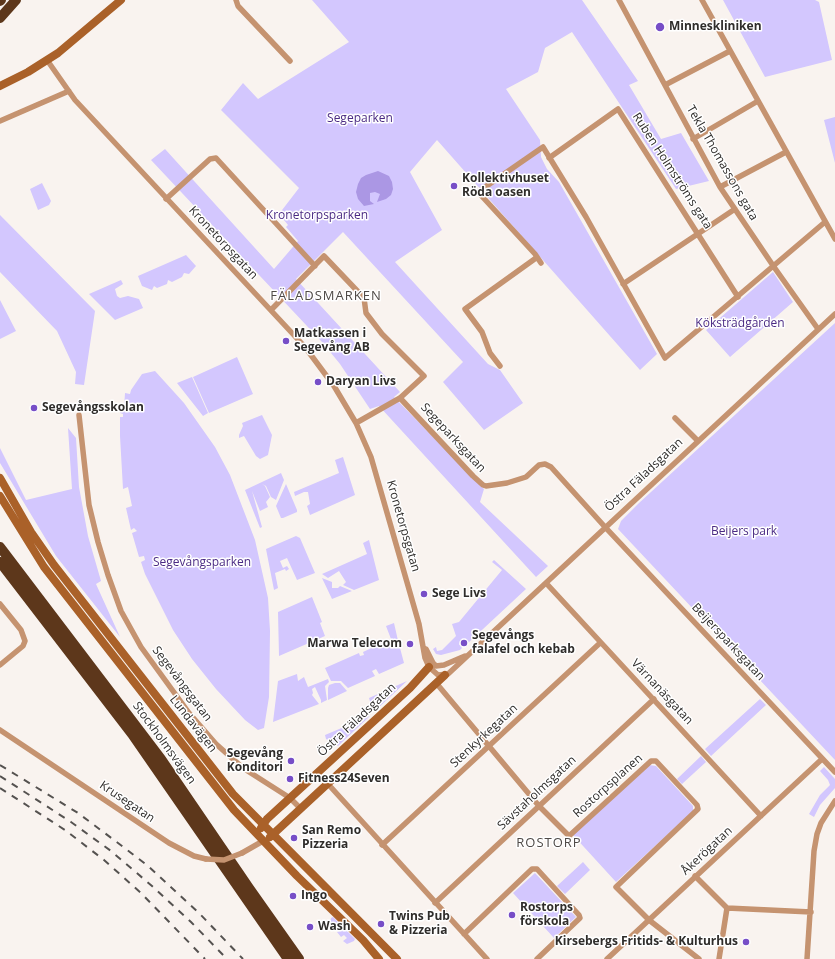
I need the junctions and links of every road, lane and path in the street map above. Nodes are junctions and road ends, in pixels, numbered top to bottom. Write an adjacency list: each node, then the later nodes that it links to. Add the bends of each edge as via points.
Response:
1 (16, 0): 6 (highway)
2 (121, 0): 8 (main road)
3 (236, 0): 9 (street, via 238,6)
4 (619, 0): 10 (street, Tekla Thomassons gata)
5 (702, 0): 7 (street)
6 (0, 18)
7 (730, 51): 10 (street); 13 (street)
8 (47, 60): 11 (main road); 12 (street, Kronetorpsgatan)
9 (290, 61)
10 (665, 85): 15 (street, Tekla Thomassons gata)
11 (0, 86)
12 (69, 92): 14 (street); 19 (street, Kronetorpsgatan)
13 (758, 101): 15 (street); 16 (street)
14 (0, 121)
15 (693, 139): 18 (street, Tekla Thomassons gata)
16 (786, 152): 18 (street); 21 (street)
17 (549, 158): 22 (street, Ruben Holmströms gata, via 618,108); 24 (street, via 543,147 478,192); 28 (street)
18 (720, 187): 20 (street, Tekla Thomassons gata)
19 (166, 199): 26 (street, via 210,159 216,158); 30 (street, Kronetorpsgatan)
20 (734, 209): 22 (street); 27 (street, Tekla Thomassons gata)
21 (826, 222): 23 (street); 27 (street)
22 (698, 232): 28 (street); 29 (street, Ruben Holmströms gata)
23 (835, 239)
24 (536, 258): 25 (street); 33 (street, via 465,309 482,332 490,353)
25 (541, 263)
26 (315, 266): 30 (street); 34 (street, via 324,256 364,298 366,313 382,334 424,376)
27 (774, 267): 29 (street); 32 (street, Tekla Thomassons gata)
28 (623, 284): 29 (street, via 665,358)
29 (738, 297)
30 (271, 310): 37 (street, Kronetorpsgatan, via 305,346 334,386)
31 (835, 314): 32 (street, Östra Fäladsgatan)
32 (818, 329): 38 (street, Östra Fäladsgatan)
33 (500, 366)
34 (400, 398): 37 (street); 41 (street, Segeparksgatan, via 483,485 507,483 526,477 539,465 545,464 551,467)
35 (79, 415): 59 (street, Segevångsgatan, via 89,505 116,598 131,629 189,713 216,744 256,777)
36 (675, 418): 38 (street)
37 (356, 423): 49 (street, Kronetorpsgatan, via 373,464 424,645 425,658)
38 (698, 441): 41 (street, Östra Fäladsgatan)
39 (0, 478): 64 (main road, Lundavägen, via 32,532 93,616 233,794)
40 (0, 496): 66 (main road, Lundavägen, via 49,573 224,798)
41 (605, 527): 44 (street, Östra Fäladsgatan); 56 (street, Beijersparksgatan)
42 (0, 547): 75 (highway, Stockholmsvägen, via 161,759)
43 (0, 563): 74 (highway, Stockholmsvägen, via 150,760)
44 (546, 583): 46 (street, Värnanäsgatan); 47 (street, Östra Fäladsgatan)
45 (0, 604): 48 (street, via 21,630 26,641)
46 (600, 643): 53 (street, Värnanäsgatan); 55 (street, Stenkyrkegatan)
47 (469, 654): 50 (street, Östra Fäladsgatan); 51 (street, Östra Fäladsgatan)
48 (0, 664)
49 (431, 665): 50 (street); 51 (street, via 438,675); 59 (main road, Östra Fäladsgatan, via 410,688)
50 (443, 665): 51 (street)
51 (445, 675): 52 (main road, Östra Fäladsgatan)
52 (437, 684): 55 (street); 58 (main road, Östra Fäladsgatan)
53 (654, 700): 61 (street, Sävstaholmsgatan); 63 (street, Värnanäsgatan)
54 (0, 730): 66 (street, Krusegatan, bridge, via 169,843 189,853 206,859 224,860 251,848)
55 (489, 747): 61 (street); 67 (street, Stenkyrkegatan)
56 (822, 759): 57 (street, Beijersparksgatan); 63 (street, Åkerögatan)
57 (835, 772)
58 (328, 784): 62 (main road, Östra Fäladsgatan); 67 (street)
59 (290, 798): 62 (street, Segevångsgatan); 64 (main road, Östra Fäladsgatan)
60 (835, 801): 71 (street, via 817,834)
61 (539, 806): 69 (street, Sävstaholmsgatan); 72 (street, Rostorpsplanen, via 569,836 651,761 656,761 662,766 698,809 616,887)
62 (301, 809): 65 (main road, Östra Fäladsgatan)
63 (762, 816): 68 (street, Åkerögatan)
64 (262, 824): 65 (main road, Lundavägen); 66 (main road, Östra Fäladsgatan)
65 (273, 835): 66 (main road, Östra Fäladsgatan); 77 (main road, Lundavägen)
66 (260, 838): 76 (main road, Lundavägen)
67 (382, 845): 69 (street)
68 (695, 876): 70 (street); 72 (street, Åkerögatan)
69 (435, 902): 73 (street)
70 (727, 908): 71 (street); 82 (street)
71 (811, 912): 83 (street)
72 (648, 920): 80 (street, Åkerögatan); 81 (street)
73 (464, 934): 78 (street); 79 (street, via 532,869 537,869 580,918)
74 (288, 959)
75 (299, 959)
76 (379, 959)
77 (397, 959)
78 (486, 959)
79 (537, 959)
80 (607, 959)
81 (699, 959)
82 (719, 959)
83 (807, 959)

